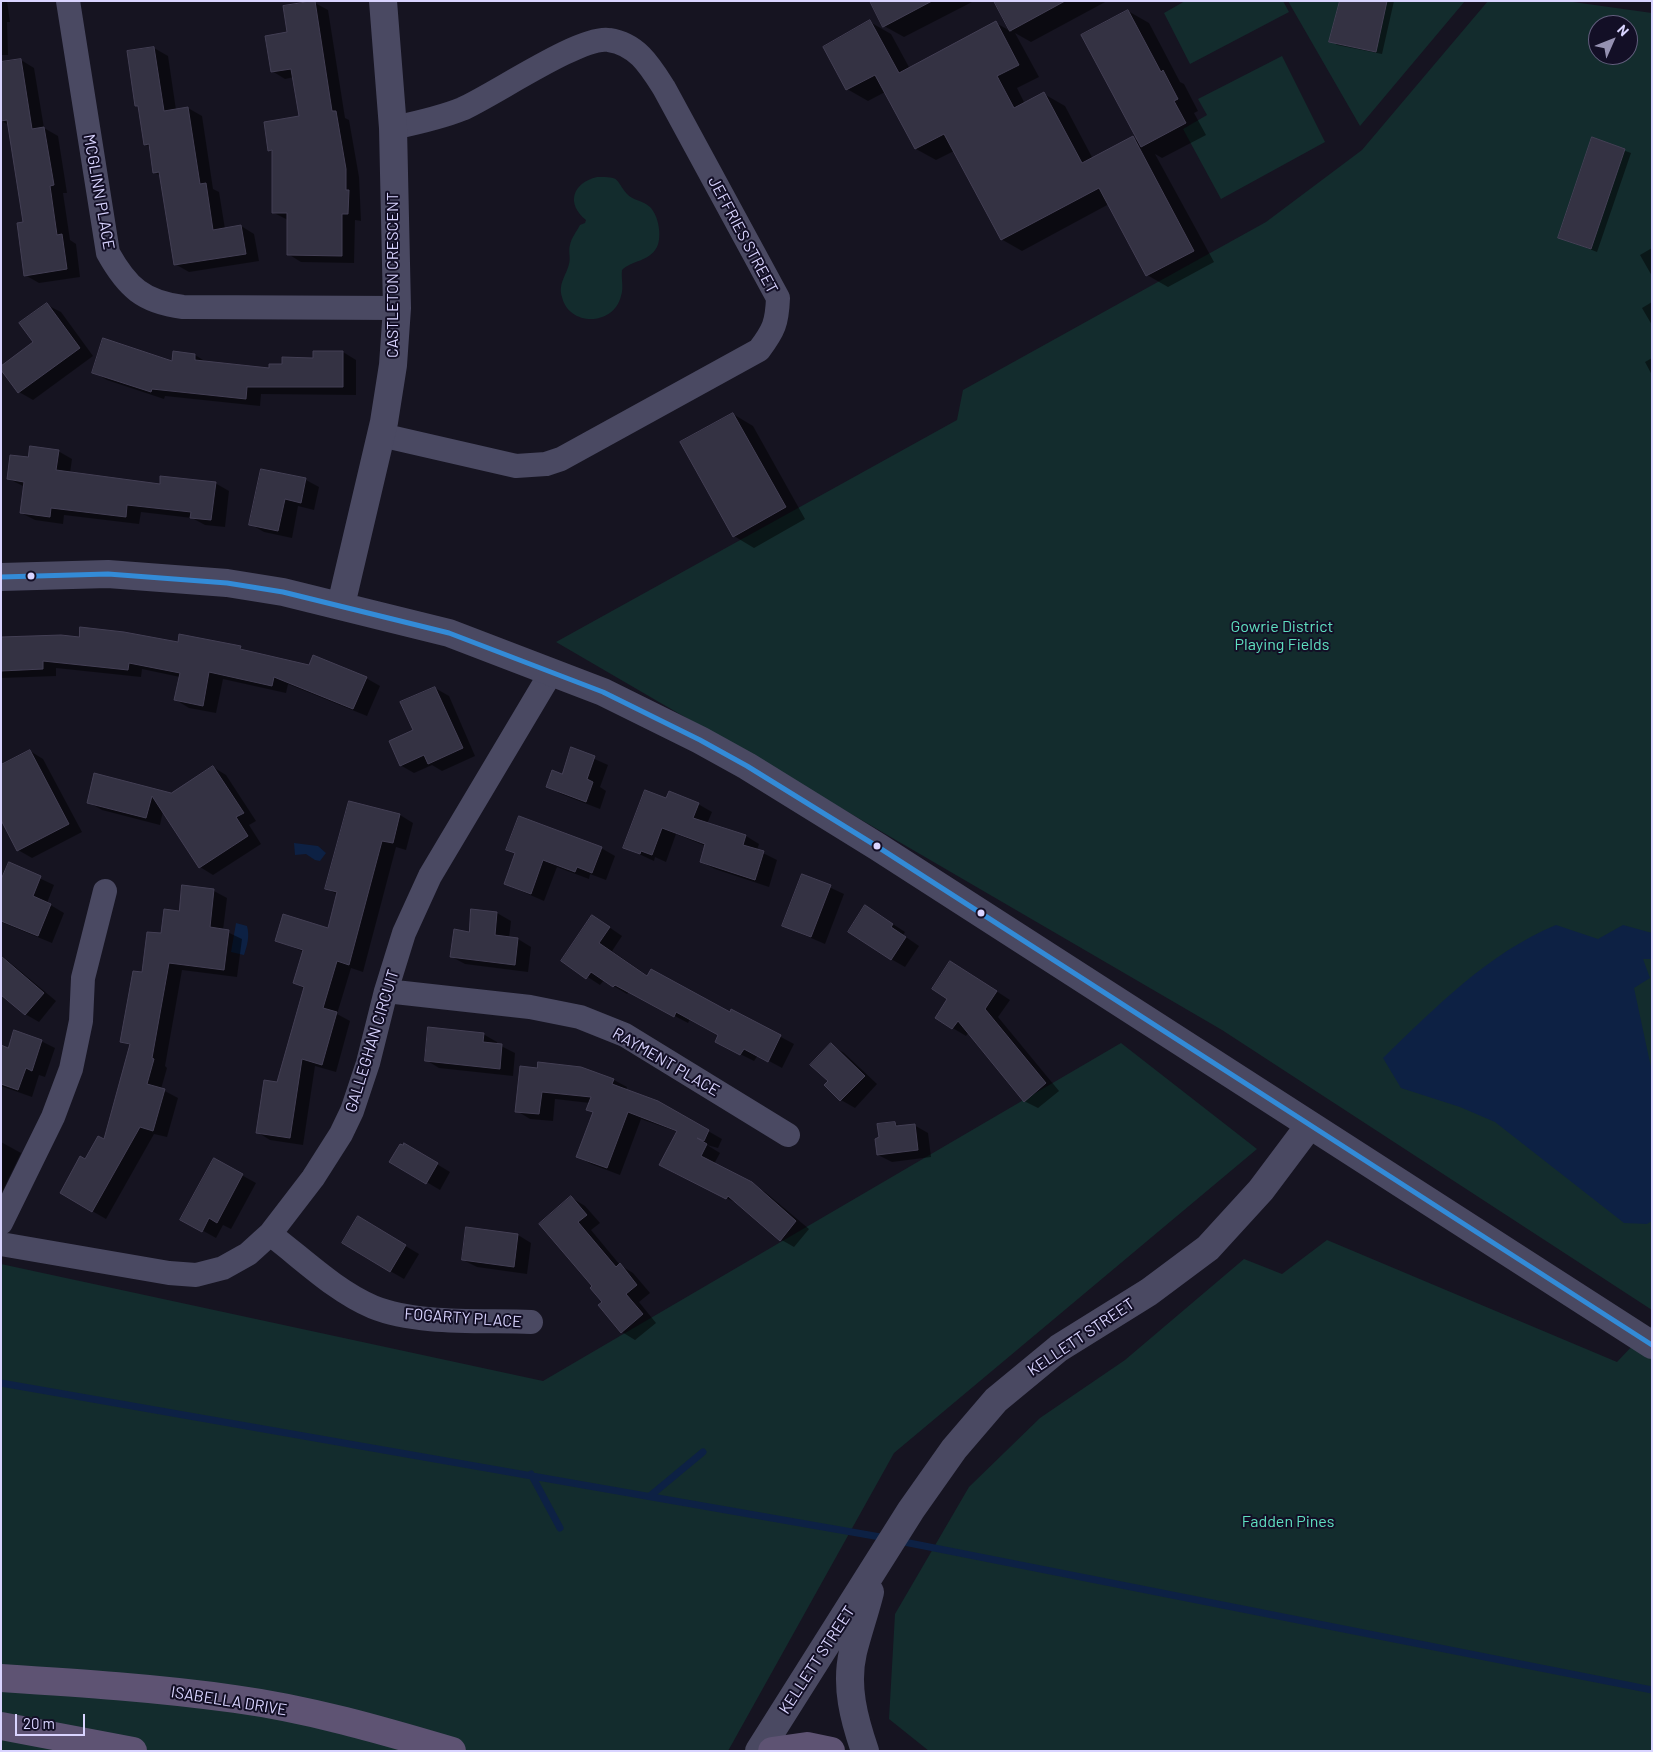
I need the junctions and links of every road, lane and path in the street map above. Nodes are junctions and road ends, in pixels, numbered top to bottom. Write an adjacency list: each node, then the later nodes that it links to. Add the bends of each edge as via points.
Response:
1 (68, 1): 4 (street, MCGLINN PLACE, via 108,253 122,277 142,295 183,307)
2 (383, 1): 3 (street, CASTLETON CRESCENT)
3 (392, 128): 4 (street, CASTLETON CRESCENT); 5 (street, JEFFRIES STREET, via 431,120 463,108 579,45 608,39 624,45 638,53 650,66 778,298 777,321 770,337 758,350 562,459 546,464 516,466)
4 (397, 308): 5 (street, CASTLETON CRESCENT, via 393,365)
5 (380, 435): 7 (street, CASTLETON CRESCENT)
6 (1, 577): 7 (street, via 108,574 227,583)
7 (342, 604): 8 (street, via 449,633)
8 (552, 671): 10 (street, GALLEGHAN CIRCUIT, via 430,876 404,933); 11 (street, via 603,692 747,766)
9 (105, 891): 13 (street, via 83,978 81,1021 71,1069 53,1117)
10 (386, 991): 12 (street, RAYMENT PLACE, via 530,1007 580,1017 625,1036); 14 (street, GALLEGHAN CIRCUIT, via 368,1063 349,1118 313,1178)
11 (1309, 1126): 17 (street); 18 (street, KELLETT STREET, via 1261,1190 1208,1248 1149,1292 1059,1348 996,1400 954,1449 911,1510)
12 (788, 1135)
13 (1, 1223)
14 (270, 1234): 15 (street, GALLEGHAN CIRCUIT, via 240,1259 223,1268 196,1275); 16 (street, FOGARTY PLACE, via 339,1287 372,1306 410,1317)
15 (1, 1244)
16 (531, 1322)
17 (1652, 1345)
18 (876, 1569): 23 (street, KELLETT STREET); 26 (street, KELLETT STREET, via 852,1653 850,1685 854,1719)
19 (1, 1678): 22 (main road, ISABELLA DRIVE, via 236,1699 356,1723)
20 (1, 1726): 21 (main road)
21 (133, 1751)
22 (452, 1751)
23 (759, 1751)
24 (772, 1751): 25 (main road, via 807,1746)
25 (831, 1751)
26 (865, 1751)

